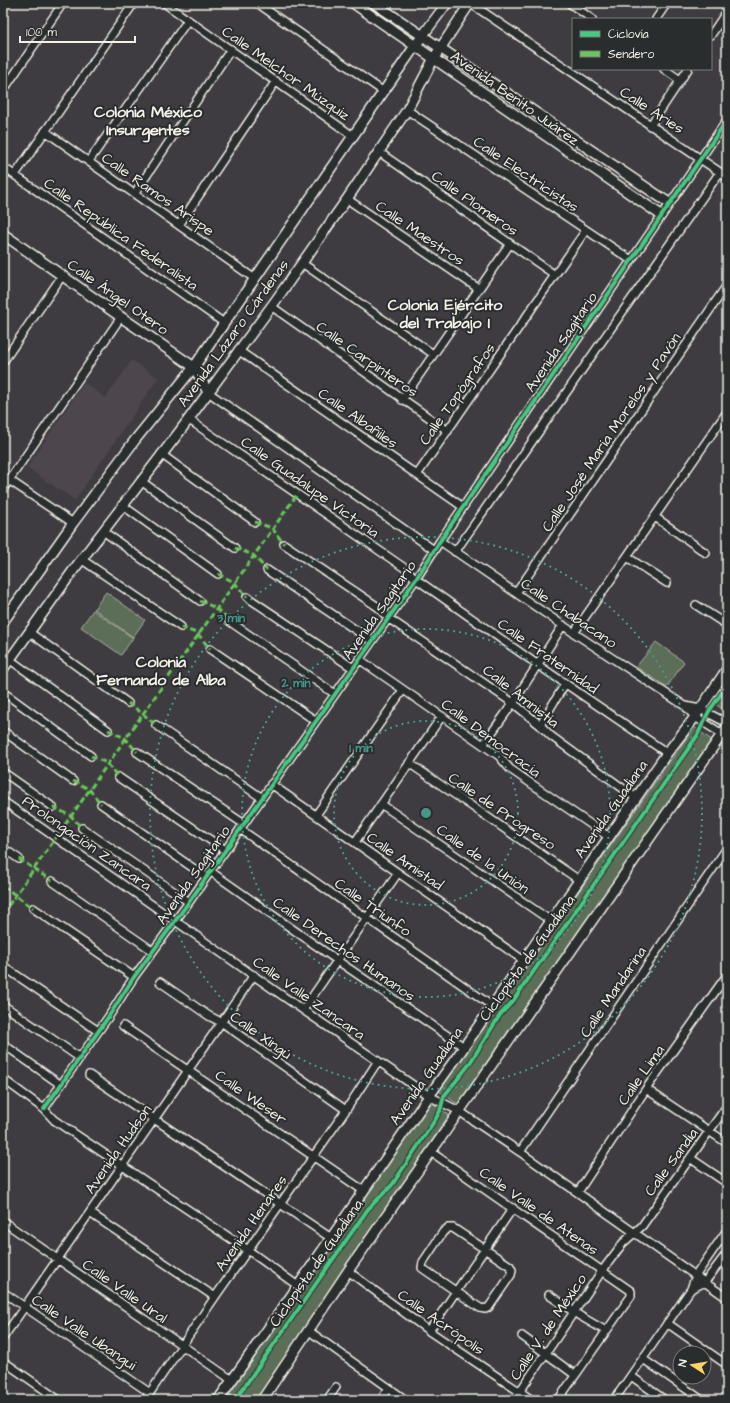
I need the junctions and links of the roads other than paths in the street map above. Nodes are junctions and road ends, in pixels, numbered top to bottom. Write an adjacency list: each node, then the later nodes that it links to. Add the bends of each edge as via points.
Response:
1 (63, 3): 25 (street)
2 (134, 3): 30 (street)
3 (164, 3): 14 (street, Calle Melchor Múzquiz)
4 (257, 3): 26 (street)
5 (353, 3): 17 (street, Avenida Benito Juárez)
6 (374, 3): 16 (street, Avenida Benito Juárez)
7 (447, 3): 16 (street, Avenida Lázaro Cárdenas)
8 (470, 3): 18 (street, Avenida Lázaro Cárdenas); 29 (street, Calle Aries)
9 (666, 3): 13 (street)
10 (573, 4): 12 (street)
11 (727, 11): 15 (street)
12 (591, 18)
13 (657, 18)
14 (188, 20): 19 (street, Calle Melchor Múzquiz); 34 (street)
15 (712, 34)
16 (422, 36): 17 (street, Avenida Lázaro Cárdenas); 18 (street, Avenida Benito Juárez)
17 (415, 46): 20 (street, Avenida Benito Juárez); 26 (street, Avenida Lázaro Cárdenas)
18 (440, 48): 20 (street, Avenida Lázaro Cárdenas); 41 (street, Avenida Benito Juárez)
19 (230, 49): 24 (street, Calle Melchor Múzquiz); 39 (street)
20 (434, 58): 27 (street, Avenida Lázaro Cárdenas); 42 (street, Avenida Benito Juárez)
21 (665, 70): 23 (street)
22 (687, 70): 23 (street)
23 (680, 80): 29 (street)
24 (276, 81): 31 (street, Calle Melchor Múzquiz); 43 (street)
25 (3, 91)
26 (384, 92): 31 (street, Avenida Lázaro Cárdenas)
27 (407, 110): 32 (street, Avenida Lázaro Cárdenas); 44 (street, Calle Electricistas)
28 (727, 120): 33 (street, Avenida Sagitario)
29 (650, 126): 33 (street, Calle Aries)
30 (45, 131): 34 (street, Calle Ramos Arispe); 37 (street)
31 (353, 136): 51 (street, Avenida Lázaro Cárdenas)
32 (379, 152): 40 (street, Avenida Lázaro Cárdenas); 46 (street, Calle Plomeros)
33 (701, 158): 36 (street, Calle Aries); 41 (street, Avenida Sagitario)
34 (89, 161): 39 (street, Calle Ramos Arispe)
35 (3, 167): 37 (street, Calle República Federalista)
36 (720, 172): 38 (street, Calle Aries); 81 (street)
37 (15, 175): 56 (street, Calle República Federalista)
38 (727, 177)
39 (135, 193): 43 (street, Calle Ramos Arispe)
40 (347, 199): 48 (street, Avenida Lázaro Cárdenas); 53 (street, Calle Maestros)
41 (669, 203): 42 (street, Avenida Sagitario)
42 (661, 215): 47 (street, Avenida Sagitario)
43 (179, 225): 51 (street, Calle Ramos Arispe)
44 (586, 230): 47 (street, Calle Electricistas); 49 (street, Calle Topógrafos)
45 (4, 235): 50 (street, Calle Ángel Otero)
46 (510, 244): 49 (street, Calle Plomeros); 53 (street)
47 (631, 260): 72 (street, Avenida Sagitario)
48 (302, 263): 54 (street, Avenida Lázaro Cárdenas); 58 (street)
49 (555, 275): 65 (street, Calle Topógrafos)
50 (62, 276): 55 (street, Calle Ángel Otero); 59 (street)
51 (255, 279): 56 (street, Avenida Lázaro Cárdenas)
52 (727, 285): 89 (street, Calle José María Morelos y Pavón)
53 (479, 289): 58 (street)
54 (271, 306): 57 (street, Avenida Lázaro Cárdenas); 62 (street, Calle Carpinteros)
55 (121, 317): 60 (street, Calle Ángel Otero); 68 (street)
56 (224, 323): 60 (street, Avenida Lázaro Cárdenas)
57 (238, 350): 61 (street, Avenida Lázaro Cárdenas); 67 (street, Calle Albañiles)
58 (433, 354): 62 (street)
59 (3, 362)
60 (194, 366): 61 (street, Calle Ángel Otero); 75 (street, Avenida Lázaro Cárdenas)
61 (208, 392): 64 (street, Avenida Lázaro Cárdenas); 80 (street, Calle Guadalupe Victoria)
62 (402, 400): 65 (street, Calle Carpinteros)
63 (726, 415): 73 (street)
64 (188, 419): 66 (street, Avenida Lázaro Cárdenas); 87 (street, Calle Guadalupe Victoria, via 400,564)
65 (448, 431): 67 (street, Calle Topógrafos)
66 (161, 454): 69 (street, Avenida Lázaro Cárdenas); 74 (street)
67 (417, 474): 72 (street, Calle Albañiles)
68 (9, 480): 70 (street); 75 (street)
69 (141, 481): 71 (street, Avenida Lázaro Cárdenas); 79 (street)
70 (3, 489)
71 (122, 505): 76 (street, Avenida Lázaro Cárdenas); 86 (street)
72 (463, 507): 77 (street, Avenida Sagitario)
73 (656, 517): 82 (street); 83 (street)
74 (255, 522)
75 (73, 523): 95 (street, Avenida Lázaro Cárdenas)
76 (103, 531): 84 (street, Avenida Lázaro Cárdenas); 91 (street)
77 (440, 541): 80 (street, Avenida Sagitario); 81 (street, Calle Chabacano)
78 (284, 544): 93 (street, Calle Amnistía, via 378,607)
79 (235, 548)
80 (434, 550): 87 (street, Avenida Sagitario)
81 (455, 552): 89 (street, Calle Chabacano)
82 (706, 553)
83 (627, 557): 88 (street); 100 (street)
84 (81, 559): 98 (street); 99 (street, Avenida Lázaro Cárdenas)
85 (267, 570): 101 (street)
86 (218, 574)
87 (416, 579): 93 (street, Avenida Sagitario); 105 (street, Calle Fraternidad)
88 (667, 583)
89 (516, 593): 96 (street, Calle Chabacano)
90 (247, 597): 106 (street)
91 (200, 601)
92 (696, 605): 97 (street)
93 (388, 618): 101 (street, Avenida Sagitario); 114 (street, Calle Amnistía)
94 (229, 621): 112 (street)
95 (3, 622)
96 (563, 625): 100 (street, Calle Chabacano); 105 (street)
97 (727, 625)
98 (181, 627)
99 (29, 632): 103 (street, Avenida Lázaro Cárdenas); 113 (street)
100 (574, 633): 115 (street, Calle Chabacano)
101 (372, 641): 104 (street, Avenida Sagitario)
102 (210, 649): 117 (street)
103 (10, 659): 107 (street, Avenida Lázaro Cárdenas); 121 (street)
104 (359, 659): 106 (street, Avenida Sagitario); 110 (street, Calle Democracia)
105 (538, 665): 109 (street, Calle Fraternidad); 114 (street)
106 (353, 668): 112 (street, Avenida Sagitario)
107 (3, 669)
108 (727, 669): 115 (street, Avenida Guadiana)
109 (565, 684): 119 (street); 126 (street, Calle Fraternidad)
110 (403, 690): 116 (street, Calle Democracia); 139 (street)
111 (3, 692): 127 (street)
112 (335, 694): 117 (street, Avenida Sagitario)
113 (128, 703)
114 (513, 703): 119 (street, Calle Amnistía); 124 (street)
115 (698, 713): 118 (street, Calle Chabacano); 123 (street, Calle Chabacano); 126 (street, Avenida Guadiana)
116 (442, 716): 124 (street, Calle Democracia); 128 (street)
117 (316, 721): 132 (street, Avenida Sagitario)
118 (727, 723)
119 (540, 724): 134 (street, Calle Amnistía, via 551,736)
120 (156, 725): 133 (street)
121 (108, 730)
122 (3, 731): 131 (street)
123 (726, 732): 184 (street)
124 (483, 745): 142 (street, Calle Democracia, via 500,756 510,769)
125 (137, 752): 140 (street, Calle Triunfo)
126 (667, 753): 134 (street, Avenida Guadiana)
127 (91, 756)
128 (409, 764): 137 (street); 150 (street, Calle de Progreso)
129 (3, 772): 138 (street)
130 (118, 778): 146 (street)
131 (73, 781)
132 (271, 784): 133 (street, Avenida Sagitario); 139 (street, Calle Amistad)
133 (262, 798): 140 (street, Avenida Sagitario)
134 (636, 798): 142 (street, Avenida Guadiana)
135 (3, 801): 155 (street, Prolongación Zancara)
136 (101, 804): 149 (street, Calle Derechos Humanos)
137 (381, 804): 143 (street); 156 (street, Calle de la Unión)
138 (53, 807)
139 (316, 815): 143 (street, Calle Amistad)
140 (242, 826): 146 (street, Avenida Sagitario); 154 (street, Calle Triunfo)
141 (82, 828): 152 (street)
142 (609, 837): 150 (street, Avenida Guadiana)
143 (355, 842): 148 (street, Calle Amistad)
144 (3, 848): 147 (street)
145 (727, 848): 189 (street, Calle Mandarina)
146 (225, 850): 149 (street, Avenida Sagitario)
147 (19, 859)
148 (398, 873): 154 (street); 158 (street, Calle Amistad)
149 (208, 874): 152 (street, Avenida Sagitario); 159 (street, Calle Derechos Humanos)
150 (579, 880): 156 (street, Avenida Guadiana)
151 (52, 881): 157 (street)
152 (189, 902): 155 (street, Avenida Sagitario)
153 (33, 908): 163 (street)
154 (368, 918): 159 (street); 166 (street, Calle Triunfo)
155 (175, 920): 157 (street, Avenida Sagitario); 162 (street, Calle Valle Zancara)
156 (551, 921): 158 (street, Avenida Guadiana)
157 (152, 951): 163 (street, Avenida Sagitario)
158 (523, 960): 166 (street, Avenida Guadiana)
159 (338, 961): 167 (street); 172 (street, Calle Derechos Humanos)
160 (3, 966): 170 (street)
161 (727, 975): 179 (street, Calle Lima)
162 (254, 976): 167 (street, Calle Valle Zancara); 168 (street, Avenida Hudson)
163 (134, 977): 170 (street, Avenida Sagitario)
164 (160, 982): 168 (street, Calle Xingú)
165 (3, 1005): 173 (street)
166 (492, 1006): 172 (street, Avenida Guadiana)
167 (303, 1010): 174 (street, Calle Valle Zancara)
168 (221, 1022): 175 (street, Avenida Hudson); 183 (street, Calle Xingú)
169 (123, 1026): 175 (street, Calle Weser)
170 (98, 1031): 173 (street, Avenida Sagitario)
171 (3, 1044): 178 (street)
172 (464, 1047): 180 (street, Avenida Guadiana)
173 (80, 1058): 178 (street, Avenida Sagitario)
174 (378, 1061): 180 (street, Calle Valle Zancara); 183 (street, Avenida Henares)
175 (189, 1070): 185 (street, Avenida Hudson); 190 (street, Calle Weser)
176 (90, 1075): 185 (street)
177 (3, 1079): 182 (street)
178 (61, 1085): 182 (street, Avenida Sagitario)
179 (646, 1089): 186 (street); 195 (street, Calle Lima)
180 (429, 1096): 184 (street, Calle Valle Zancara); 194 (street, Avenida Guadiana)
181 (727, 1106): 186 (street, Calle Sandia)
182 (44, 1109): 192 (street, via 54,1120)
183 (346, 1110): 190 (street, Avenida Henares)
184 (459, 1111): 188 (street); 189 (street, Calle Valle Zancara)
185 (155, 1119): 192 (street, Avenida Hudson); 196 (street)
186 (709, 1132): 187 (street); 191 (street, Calle Sandia)
187 (727, 1143)
188 (431, 1152): 197 (street, Calle Valle de Atenas); 207 (street)
189 (520, 1152): 195 (street, Calle Valle Zancara)
190 (313, 1157): 194 (street, Calle Weser); 196 (street, Avenida Henares)
191 (690, 1158): 193 (street); 201 (street, Calle Sandia, via 642,1226)
192 (122, 1165): 198 (street, Avenida Hudson); 204 (street)
193 (727, 1183)
194 (364, 1191): 202 (street, Avenida Guadiana)
195 (578, 1192): 201 (street, Calle Valle Zancara)
196 (281, 1204): 202 (street); 204 (street, Avenida Henares)
197 (513, 1208): 203 (street); 208 (street, Calle Valle de Atenas)
198 (90, 1213): 206 (street, Avenida Hudson); 216 (street)
199 (4, 1222): 206 (street, Calle Valle Ural)
200 (727, 1230): 209 (street)
201 (634, 1232): 208 (street, Calle V. de México); 209 (street, Calle Valle Zancara)
202 (332, 1238): 211 (street, Avenida Guadiana)
203 (486, 1249): 214 (street); 214 (street, via 512,1270 489,1307 480,1308); 214 (street, via 453,1228 443,1232 422,1266)
204 (248, 1250): 211 (street); 216 (street, Avenida Henares)
205 (727, 1253): 210 (street)
206 (58, 1259): 218 (street, Avenida Hudson); 226 (street, Calle Valle Ural)
207 (348, 1271): 221 (street); 222 (street, Calle Acrópolis)
208 (602, 1271): 219 (street, Calle V. de México); 223 (street, Calle Valle de Atenas, via 631,1292 631,1296)
209 (696, 1275): 210 (street, Calle Valle Zancara); 212 (street)
210 (705, 1282): 212 (street); 217 (street, Calle Valle Zancara)
211 (298, 1286): 233 (street, Avenida Guadiana)
212 (691, 1289): 220 (street)
213 (3, 1292): 218 (street, Calle Valle Ubangui)
214 (456, 1292): 222 (street)
215 (549, 1295): 219 (street)
216 (215, 1297): 226 (street, Avenida Henares)
217 (727, 1298)
218 (24, 1307): 225 (street, Avenida Hudson); 237 (street, Calle Valle Ubangui)
219 (574, 1312): 223 (street); 227 (street, Calle V. de México)
220 (667, 1323): 228 (street); 230 (street)
221 (309, 1331): 235 (street); 241 (street)
222 (429, 1331): 236 (street, Calle Acrópolis)
223 (606, 1331): 231 (street)
224 (522, 1336): 227 (street)
225 (3, 1338)
226 (182, 1346): 233 (street, Calle Valle Ural); 237 (street, Avenida Henares)
227 (546, 1354): 231 (street); 236 (street, Calle V. de México)
228 (643, 1359): 232 (street); 250 (street)
229 (3, 1361): 238 (street)
230 (727, 1365)
231 (575, 1375): 247 (street)
232 (631, 1376): 248 (street); 249 (street)
233 (232, 1380): 240 (street, Avenida Guadiana)
234 (336, 1387): 242 (street)
235 (389, 1388): 243 (street); 244 (street)
236 (520, 1392): 245 (street, Calle V. de México); 246 (street, Calle Acrópolis)
237 (150, 1393): 239 (street, Avenida Henares)
238 (59, 1400)
239 (145, 1400)
240 (218, 1400)
241 (262, 1400)
242 (327, 1400)
243 (381, 1400)
244 (406, 1400)
245 (514, 1400)
246 (532, 1400)
247 (558, 1400)
248 (614, 1400)
249 (665, 1400)
250 (702, 1400)

